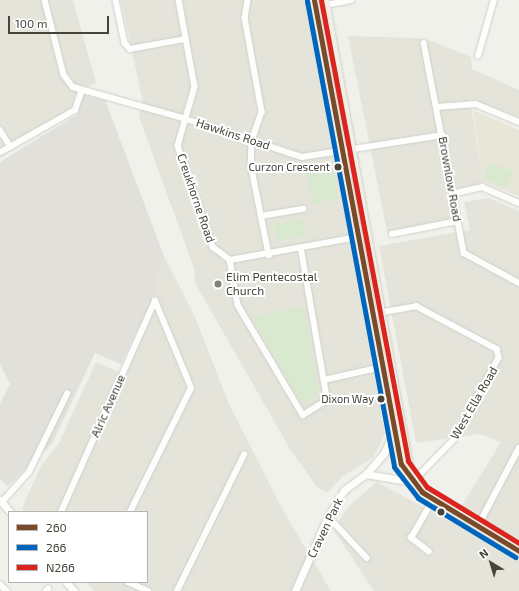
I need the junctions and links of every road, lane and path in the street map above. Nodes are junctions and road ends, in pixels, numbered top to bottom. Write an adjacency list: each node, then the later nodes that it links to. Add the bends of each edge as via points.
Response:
1 (44, 0): 12 (street, Hawkins Road, via 67,83)
2 (116, 0): 9 (street, via 125,43 130,49)
3 (179, 0): 9 (street, Creukhorne Road)
4 (248, 0): 18 (street, via 245,18 262,112)
5 (314, 0): 22 (main road)
6 (352, 0): 8 (street)
7 (494, 0): 11 (street)
8 (325, 2): 20 (main road)
9 (185, 40): 14 (street, Creukhorne Road, via 195,87)
10 (424, 43): 13 (street, Brownlow Road)
11 (478, 56)
12 (82, 90): 14 (street, Hawkins Road); 19 (street, via 75,110)
13 (436, 108): 15 (street, via 476,104); 17 (street, Brownlow Road)
14 (186, 119): 18 (street, Hawkins Road); 32 (street, Creukhorne Road, via 178,146 213,248)
15 (519, 122)
16 (0, 130): 19 (street)
17 (442, 135): 20 (street, Hawkins Road); 23 (street, Brownlow Road)
18 (252, 141): 22 (street, Hawkins Road, via 302,157); 26 (street, via 251,164)
19 (11, 147): 21 (street)
20 (354, 150): 22 (street, Hawkins Road); 34 (main road)
21 (0, 152)
22 (341, 152): 29 (main road)
23 (452, 194): 24 (street, via 482,187); 27 (street, Brownlow Road)
24 (519, 203)
25 (303, 209): 26 (street)
26 (261, 216): 31 (street)
27 (458, 221): 28 (street); 33 (street, Brownlow Road, via 464,253)
28 (392, 234)
29 (358, 237): 30 (street); 35 (main road)
30 (301, 249): 31 (street); 37 (street)
31 (269, 255): 32 (street)
32 (230, 260): 37 (street, via 238,305 303,415 327,400)
33 (519, 283)
34 (382, 313): 35 (street, West Ella Road); 43 (main road); 43 (street, West Ella Road, via 416,306 497,349 499,358 455,440)
35 (372, 315): 36 (main road)
36 (382, 367): 37 (street); 39 (main road)
37 (324, 380)
38 (67, 394): 45 (street, via 29,472)
39 (394, 432): 42 (street, Craven Park, via 384,453); 43 (main road, via 401,464)
40 (519, 448): 50 (street)
41 (244, 455): 60 (street)
42 (366, 474): 43 (street); 49 (street, Craven Park, via 344,490)
43 (412, 480): 44 (main road)
44 (433, 500): 50 (main road); 52 (street, via 411,538)
45 (1, 501): 46 (street)
46 (9, 511)
47 (61, 511): 48 (street, Alric Avenue, via 155,301 191,388)
48 (130, 511)
49 (328, 516): 53 (street); 61 (street, Craven Park)
50 (478, 526): 51 (main road)
51 (519, 551)
52 (430, 552)
53 (368, 558)
54 (67, 583): 58 (street)
55 (130, 583): 59 (street)
56 (0, 584): 57 (street)
57 (7, 591)
58 (74, 591)
59 (148, 591)
60 (177, 591)
61 (295, 591)

